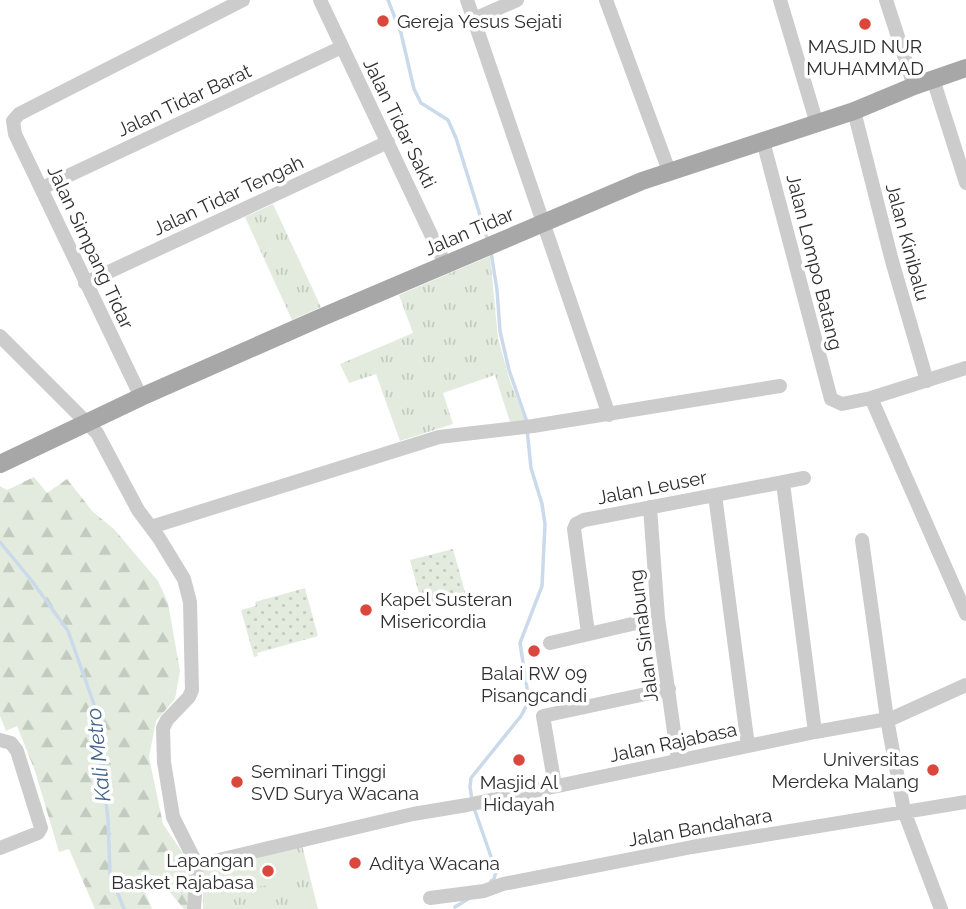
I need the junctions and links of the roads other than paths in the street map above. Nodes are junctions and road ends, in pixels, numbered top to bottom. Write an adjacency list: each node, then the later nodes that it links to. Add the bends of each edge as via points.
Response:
1 (243, 0): 19 (street, Jalan Simpang Tidar, via 19,114 13,129)
2 (320, 0): 9 (street, Jalan Tidar Sakti)
3 (467, 0): 8 (street)
4 (517, 0): 8 (street)
5 (606, 0): 17 (street)
6 (780, 0): 14 (street)
7 (886, 0): 12 (street)
8 (472, 20): 20 (street)
9 (342, 47): 16 (street, Jalan Tidar Sakti); 19 (street, Jalan Tidar Barat)
10 (966, 68): 11 (main road, Jalan Tidar)
11 (933, 79): 12 (main road, Jalan Tidar); 18 (street)
12 (914, 86): 13 (main road, Jalan Tidar)
13 (854, 111): 14 (main road, Jalan Tidar); 25 (street, Jalan Kinibalu)
14 (817, 124): 15 (main road, Jalan Tidar)
15 (763, 141): 17 (main road, Jalan Tidar); 28 (street, Jalan Lompo Batang, via 829,394 842,404)
16 (388, 142): 21 (street, Jalan Tidar Sakti); 22 (street, Jalan Tidar Tengah)
17 (669, 171): 20 (main road, Jalan Tidar)
18 (966, 183)
19 (42, 188): 22 (street, Jalan Simpang Tidar)
20 (545, 222): 21 (main road, Jalan Tidar); 29 (street)
21 (445, 264): 27 (main road, Jalan Tidar)
22 (85, 282): 27 (street, Jalan Simpang Tidar)
23 (0, 336): 30 (street)
24 (966, 368): 25 (street)
25 (927, 381): 28 (street)
26 (780, 386): 29 (street)
27 (141, 397): 30 (main road, Jalan Tidar)
28 (871, 398): 38 (street)
29 (609, 415): 36 (street, via 430,439)
30 (88, 423): 31 (main road, Jalan Tidar); 36 (street)
31 (0, 464)
32 (804, 478): 33 (street, Jalan Leuser)
33 (783, 483): 34 (street, Jalan Leuser); 45 (street)
34 (715, 495): 35 (street, Jalan Leuser); 47 (street)
35 (650, 507): 39 (street, Jalan Sinabung); 40 (street, Jalan Leuser, via 576,524)
36 (151, 527): 53 (street, via 189,592 192,690 163,727 164,762 173,817)
37 (862, 540): 44 (street)
38 (966, 614)
39 (658, 618): 40 (street); 43 (street, Jalan Sinabung)
40 (588, 633): 41 (street)
41 (550, 643)
42 (966, 685): 44 (street, Jalan Rajabasa)
43 (669, 689): 48 (street, Jalan Sinabung); 49 (street, via 543,716)
44 (887, 719): 45 (street, Jalan Rajabasa); 51 (street)
45 (815, 732): 47 (street, Jalan Rajabasa)
46 (0, 740): 52 (street, via 17,751 41,828)
47 (748, 746): 48 (street, Jalan Rajabasa)
48 (678, 760): 49 (street, Jalan Rajabasa)
49 (555, 786): 53 (street, Jalan Rajabasa)
50 (966, 802): 51 (street, Jalan Bandahara)
51 (904, 811): 54 (street, Jalan Bandahara); 56 (street)
52 (0, 848)
53 (197, 865): 55 (street)
54 (430, 898)
55 (194, 909)
56 (941, 909)

